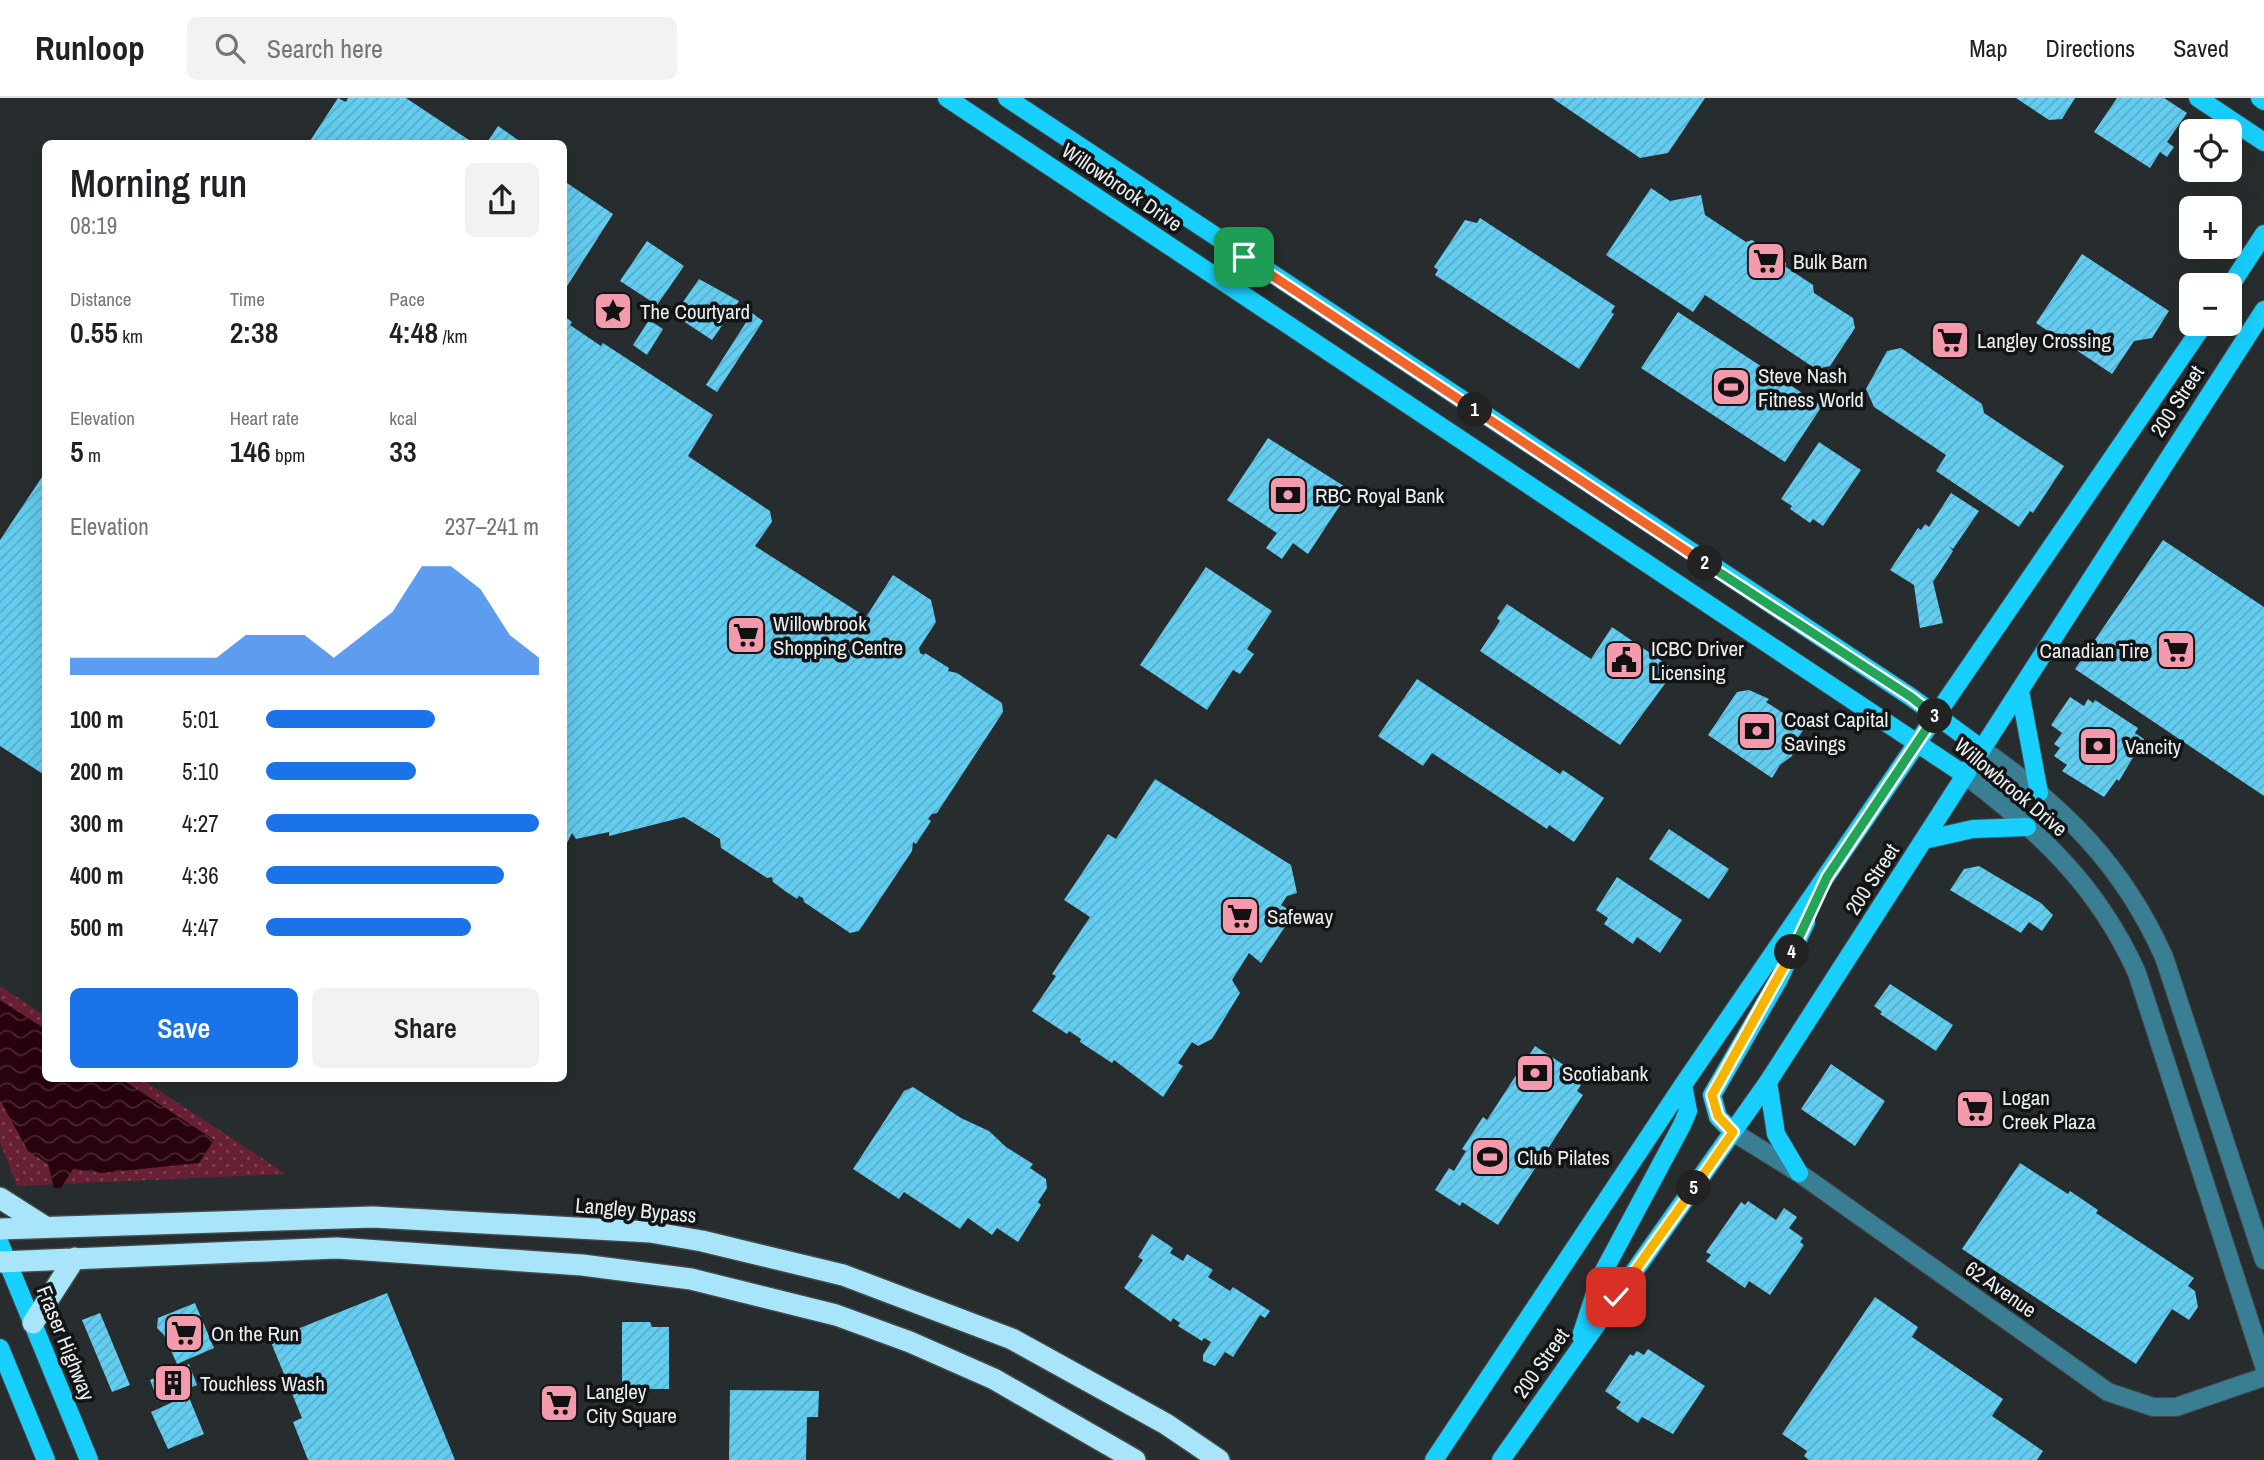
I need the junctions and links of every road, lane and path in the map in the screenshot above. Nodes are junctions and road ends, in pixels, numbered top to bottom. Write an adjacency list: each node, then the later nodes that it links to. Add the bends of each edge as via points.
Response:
1 (947, 98): 11 (main road, Willowbrook Drive)
2 (1007, 98): 10 (main road, Willowbrook Drive)
3 (2198, 98): 4 (main road)
4 (2264, 142)
5 (2264, 234): 6 (main road)
6 (2238, 273)
7 (2264, 310): 9 (main road, 200 Street)
8 (2196, 336): 10 (main road, 200 Street)
9 (2020, 691): 12 (main road, 200 Street); 14 (main road)
10 (1936, 715): 11 (main road, 200 Street); 12 (main road, Willowbrook Drive)
11 (1917, 742): 13 (main road, Willowbrook Drive); 17 (main road, 200 Street)
12 (1982, 749): 13 (main road, 200 Street); 14 (street, Willowbrook Drive)
13 (1965, 775): 15 (street, Willowbrook Drive); 16 (main road, 200 Street)
14 (2039, 793): 27 (street, Willowbrook Drive, via 2104,854 2151,928)
15 (2027, 827): 16 (main road, via 1973,829); 31 (street, Willowbrook Drive, via 2078,874 2112,923 2137,973)
16 (1924, 840): 18 (main road, 200 Street)
17 (1827, 877): 19 (main road, 200 Street); 20 (main road, via 1779,979 1712,1095 1718,1116)
18 (1768, 1082): 20 (main road, 200 Street); 21 (main road, via 1776,1134)
19 (1683, 1085): 30 (main road, via 1688,1111 1600,1278); 37 (main road, 200 Street)
20 (1733, 1132): 21 (street, 62 Avenue); 30 (main road, 200 Street)
21 (1799, 1173): 32 (street, 62 Avenue, via 2108,1392 2153,1407 2176,1407)
22 (0, 1198): 23 (highway)
23 (44, 1226): 24 (highway, Langley Bypass); 36 (highway, Langley Bypass, via 373,1217 650,1232 702,1241 843,1275 1012,1339 1166,1424)
24 (0, 1229)
25 (3, 1256): 26 (highway); 28 (main road, Fraser Highway)
26 (75, 1258): 28 (highway); 35 (highway, via 337,1248 582,1265 691,1279 836,1315 910,1342 993,1379)
27 (2264, 1260)
28 (33, 1323): 34 (main road, Fraser Highway)
29 (0, 1348): 33 (main road)
30 (1576, 1354): 38 (main road, 200 Street)
31 (2264, 1366)
32 (2264, 1377)
33 (46, 1460)
34 (89, 1460)
35 (1135, 1460)
36 (1219, 1460)
37 (1434, 1460)
38 (1501, 1460)

